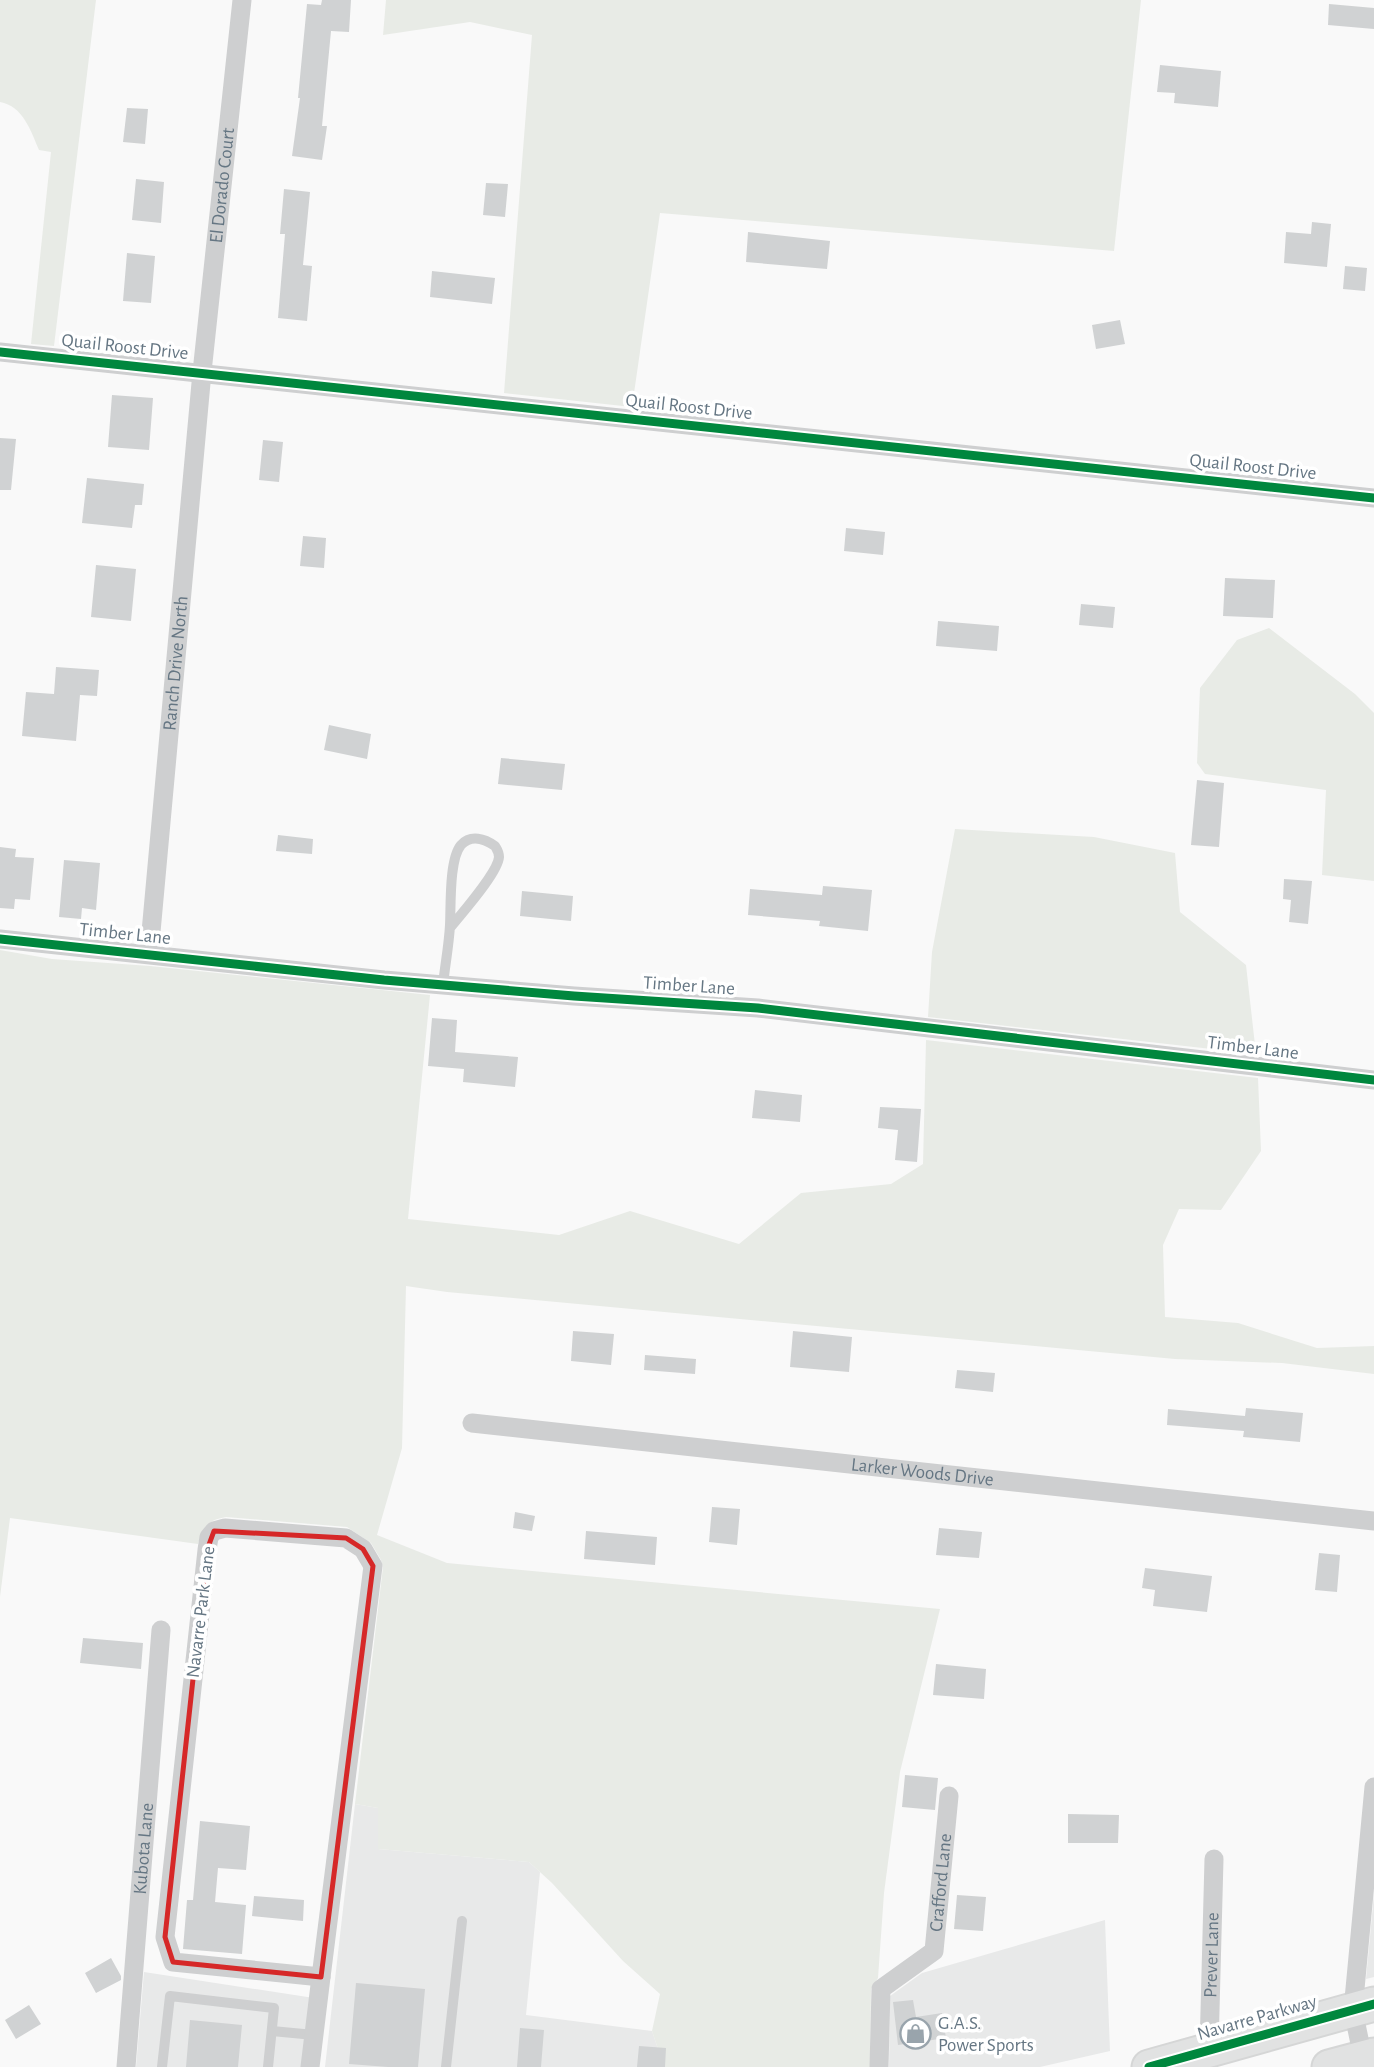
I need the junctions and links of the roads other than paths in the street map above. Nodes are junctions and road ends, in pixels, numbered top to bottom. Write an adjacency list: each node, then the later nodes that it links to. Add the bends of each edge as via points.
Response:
1 (242, 0): 3 (street, El Dorado Court)
2 (0, 352): 3 (street, Quail Roost Drive)
3 (202, 373): 4 (street, Quail Roost Drive); 7 (street, Ranch Drive North)
4 (1374, 498)
5 (450, 928): 5 (lane, via 457,852 471,839 486,840 495,846 499,859); 8 (lane)
6 (0, 939): 7 (street, Timber Lane)
7 (149, 954): 8 (street, Timber Lane)
8 (443, 985): 9 (street, Timber Lane, via 758,1008)
9 (1374, 1080)
10 (472, 1423): 11 (street, Larker Woods Drive)
11 (1374, 1521)
12 (161, 1630): 23 (street, Kubota Lane)
13 (1374, 1787): 18 (street)
14 (949, 1796): 28 (street, Crafford Lane, via 934,1951 881,1989)
15 (1214, 1859): 21 (street, Prever Lane)
16 (462, 1921): 27 (lane)
17 (321, 1977): 17 (street, Navarre Park Lane, via 373,1566 363,1549 346,1538 225,1528 214,1531 206,1550 165,1937 173,1962); 20 (street, Navarre Park Lane)
18 (1364, 2007): 21 (highway, Navarre Parkway); 22 (street)
19 (272, 2031): 20 (lane); 24 (lane, via 274,2008 170,1996); 25 (lane)
20 (314, 2035): 26 (street, Navarre Park Lane)
21 (1209, 2049): 29 (highway, Navarre Parkway)
22 (1367, 2060): 30 (highway)
23 (126, 2067)
24 (162, 2067)
25 (268, 2067)
26 (310, 2067)
27 (446, 2067)
28 (879, 2067)
29 (1149, 2067)
30 (1329, 2067)

